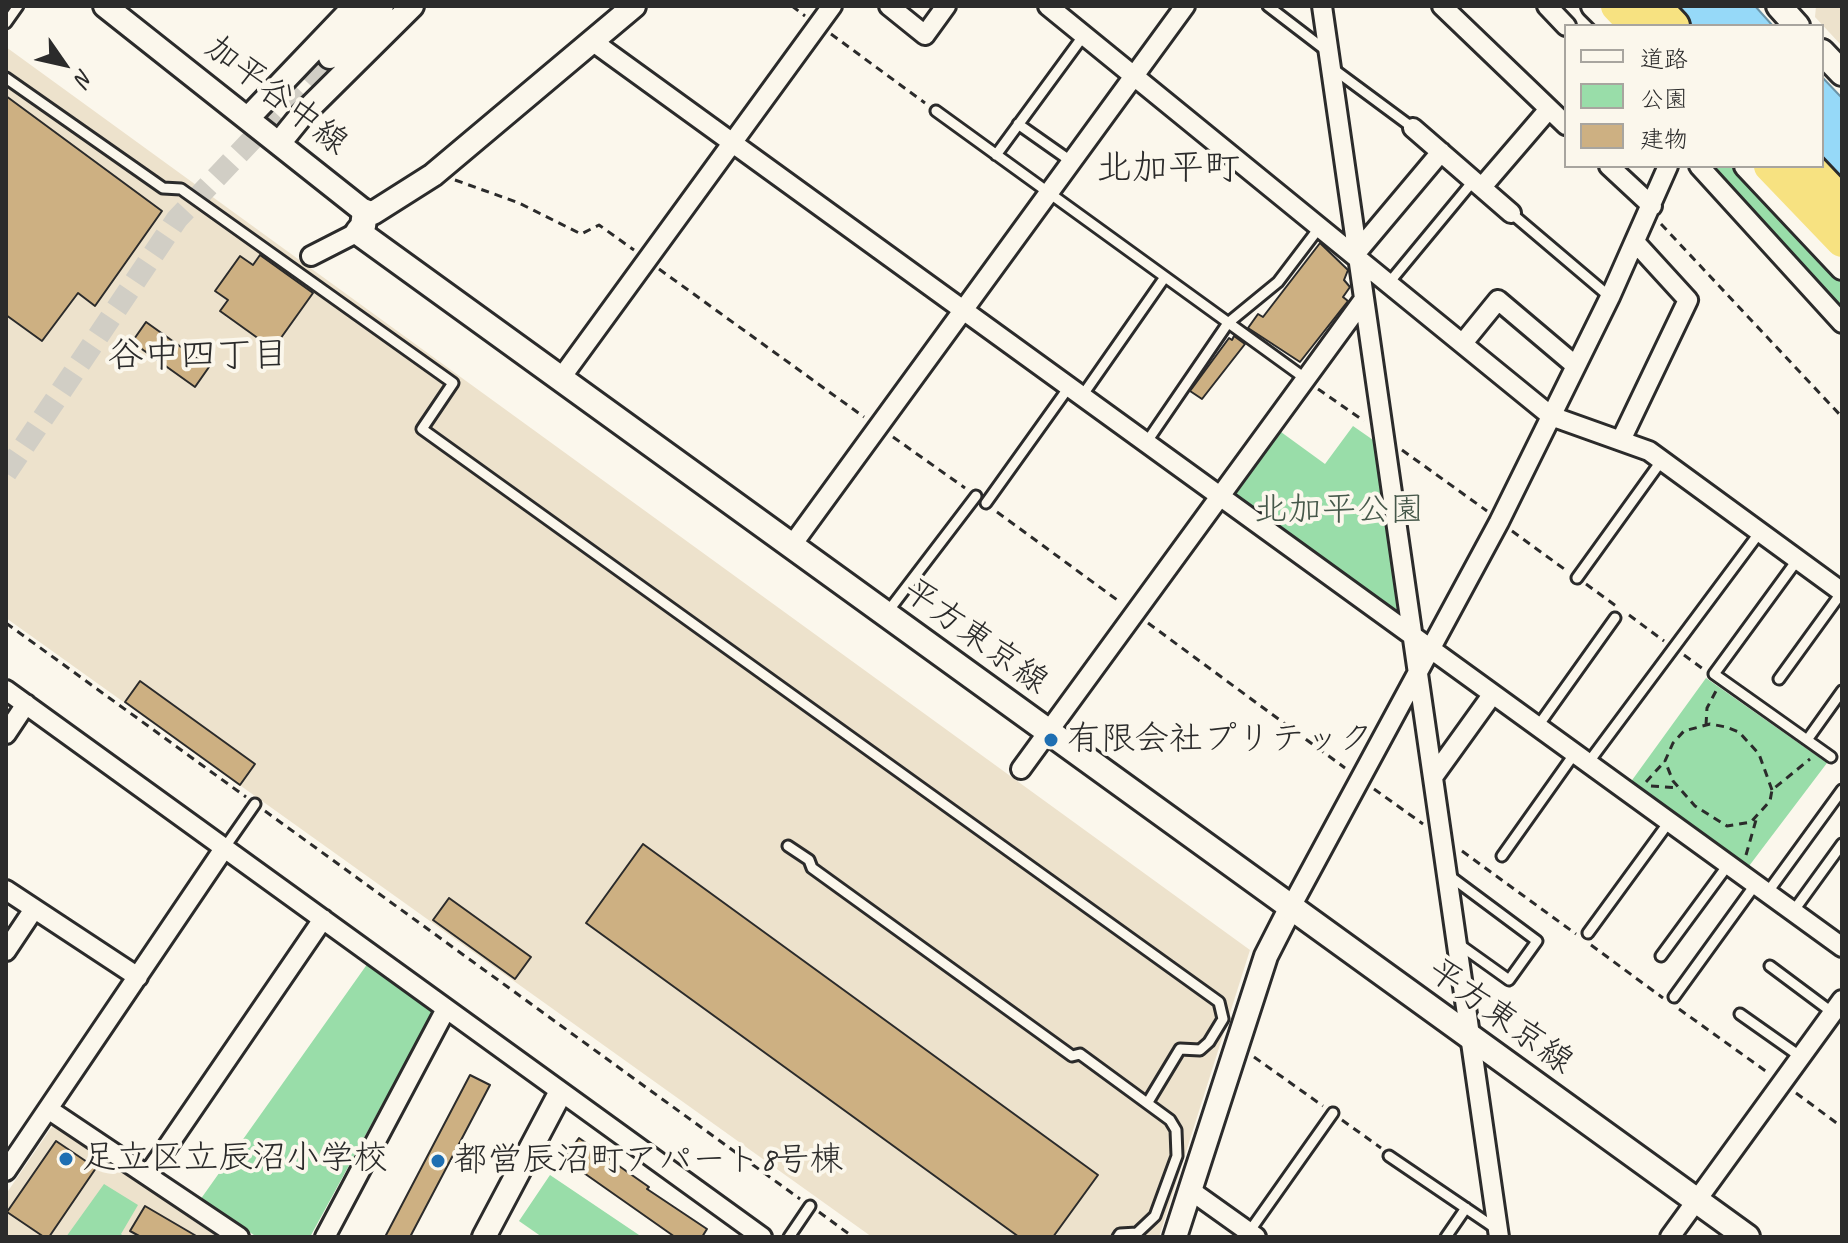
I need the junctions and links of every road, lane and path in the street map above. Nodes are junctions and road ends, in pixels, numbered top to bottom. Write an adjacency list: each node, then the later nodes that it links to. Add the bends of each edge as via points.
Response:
1 (18, 6): 20 (lane)
2 (105, 6): 36 (street, 加平谷中線)
3 (382, 6): 29 (street)
4 (412, 6): 40 (street)
5 (634, 6): 27 (street)
6 (792, 6): 25 (path)
7 (832, 6): 25 (street)
8 (889, 6): 9 (street, via 925,35)
9 (946, 6)
10 (1048, 6): 26 (street)
11 (1185, 6): 32 (street)
12 (1268, 6): 30 (lane)
13 (1322, 6): 30 (street)
14 (1442, 6): 34 (street)
15 (1547, 6): 21 (street)
16 (1593, 6): 22 (street)
17 (1617, 6): 23 (highway)
18 (1654, 6): 24 (highway)
19 (343, 10): 36 (street)
20 (6, 23)
21 (1564, 24)
22 (1611, 24)
23 (1634, 24)
24 (1671, 24)
25 (818, 25): 35 (path); 41 (street)
26 (1084, 35): 32 (street); 38 (lane)
27 (592, 41): 41 (street); 57 (street, via 433,175)
28 (1824, 54): 31 (main road)
29 (330, 57)
30 (1329, 59): 39 (lane); 62 (street)
31 (1842, 73)
32 (1135, 76): 44 (street); 58 (street)
33 (6, 78): 150 (lane, via 163,188 181,189 453,383 422,429 1219,1002 1223,1019 1209,1042 1200,1050 1180,1049)
34 (1549, 109): 37 (street); 52 (street)
35 (936, 111): 43 (lane)
36 (249, 117): 40 (street, 加平谷中線)
37 (1564, 123)
38 (1018, 124): 43 (lane); 44 (lane)
39 (1413, 128): 42 (street)
40 (280, 142): 57 (street, 加平谷中線)
41 (732, 144): 63 (street); 69 (street)
42 (1441, 152): 52 (street); 62 (street)
43 (996, 155): 53 (lane)
44 (1072, 162): 53 (street)
45 (1611, 168): 55 (street)
46 (1667, 168): 55 (street)
47 (1701, 168): 71 (street)
48 (1748, 168): 64 (street)
49 (1772, 168): 59 (highway)
50 (1809, 168): 54 (highway)
51 (447, 177): 63 (path, via 519,203 581,234 599,225)
52 (1478, 184): 56 (street); 66 (lane)
53 (1049, 194): 65 (lane); 69 (street)
54 (1842, 203)
55 (1651, 209): 60 (street); 78 (path)
56 (1511, 213): 67 (lane)
57 (362, 222): 61 (street); 74 (main road, 平方東京線)
58 (1319, 228): 62 (street); 70 (lane, via 1278,282)
59 (1842, 241)
60 (1635, 242): 67 (street); 80 (street, via 1688,300)
61 (311, 256)
62 (1358, 256): 66 (street); 68 (street)
63 (648, 261): 74 (street); 79 (path)
64 (1842, 268)
65 (1165, 277): 70 (lane); 76 (lane)
66 (1388, 284): 72 (street)
67 (1610, 297): 73 (street)
68 (1364, 299): 75 (street); 95 (street)
69 (964, 312): 76 (street); 79 (street)
70 (1228, 323): 75 (lane); 81 (lane)
71 (1842, 323)
72 (1463, 343): 73 (street, via 1498,300); 77 (street)
73 (1576, 366): 77 (street)
74 (561, 378): 87 (main road, 平方東京線)
75 (1306, 379): 84 (street)
76 (1075, 392): 81 (street); 85 (lane)
77 (1551, 416): 80 (street); 96 (street)
78 (1842, 417)
79 (879, 428): 83 (path); 87 (street)
80 (1621, 440): 82 (street)
81 (1146, 443): 84 (street)
82 (1662, 460): 86 (street); 89 (lane)
83 (976, 496): 91 (lane)
84 (1221, 497): 92 (street); 95 (street)
85 (986, 503): 92 (path)
86 (1760, 532): 88 (street); 111 (lane)
87 (792, 545): 91 (main road, 平方東京線)
88 (1798, 559): 90 (street); 98 (lane, via 1714,674)
89 (1577, 578)
90 (1842, 592): 99 (lane)
91 (886, 614): 106 (main road, 平方東京線)
92 (1136, 614): 106 (street); 115 (path)
93 (1615, 618): 105 (lane)
94 (6, 623): 119 (path)
95 (1414, 638): 96 (street); 97 (street)
96 (1429, 650): 97 (street); 102 (street)
97 (1418, 675): 114 (street); 115 (street)
98 (1722, 679): 104 (path, via 1707,708); 108 (lane)
99 (1779, 679)
100 (6, 690): 103 (street)
101 (1842, 691): 108 (lane)
102 (1492, 695): 105 (street); 114 (street)
103 (26, 704): 107 (street); 125 (street)
104 (1706, 725): 112 (path, via 1684,731); 117 (path, via 1739,732 1759,754)
105 (1537, 727): 111 (street)
106 (1048, 731): 113 (street); 130 (main road, 平方東京線)
107 (6, 734)
108 (1807, 740): 109 (lane)
109 (1821, 750): 110 (lane); 117 (path)
110 (1831, 757)
111 (1581, 758): 121 (street); 126 (lane)
112 (1665, 761): 116 (path); 116 (path, via 1642,787)
113 (1021, 769)
114 (1433, 777): 122 (street)
115 (1360, 779): 122 (path); 130 (street)
116 (1679, 788): 120 (path, via 1709,818 1727,826)
117 (1772, 790): 120 (path)
118 (1842, 790): 128 (lane)
119 (255, 804): 125 (lane); 159 (path)
120 (1756, 817): 128 (path)
121 (1669, 822): 128 (street); 134 (lane)
122 (1441, 836): 127 (street); 148 (path)
123 (1842, 844): 132 (lane)
124 (788, 846): 150 (lane, via 1072,1056 1080,1054)
125 (223, 850): 133 (street); 140 (street)
126 (1502, 856)
127 (1447, 874): 135 (street); 135 (lane, via 1537,941 1509,980)
128 (1748, 879): 132 (street); 138 (lane); 141 (lane)
129 (6, 890): 131 (street)
130 (1291, 907): 145 (main road, 平方東京線); 146 (street, via 1266,956)
131 (34, 909): 137 (street); 140 (street)
132 (1792, 913): 136 (street)
133 (323, 919): 143 (street); 156 (street)
134 (1588, 933)
135 (1457, 943): 145 (street)
136 (1842, 947)
137 (6, 951)
138 (1661, 956)
139 (1770, 966): 142 (lane)
140 (138, 977): 151 (street)
141 (1674, 997)
142 (1838, 1006): 147 (street)
143 (446, 1009): 149 (street); 164 (street)
144 (1740, 1014): 147 (lane)
145 (1470, 1038): 158 (main road, 平方東京線); 162 (street)
146 (1238, 1045): 152 (path); 157 (street)
147 (1801, 1057): 148 (street)
148 (1782, 1083): 153 (path); 158 (street)
149 (558, 1096): 165 (street); 166 (street)
150 (1148, 1102): 169 (lane, via 1176,1130 1177,1156 1155,1216 1137,1233)
151 (48, 1109): 155 (street); 156 (street)
152 (1333, 1113): 154 (path); 161 (lane)
153 (1842, 1127)
154 (1389, 1156): 160 (lane)
155 (6, 1171)
156 (148, 1175): 163 (street)
157 (1190, 1190): 161 (street); 170 (street)
158 (1697, 1200): 172 (street); 173 (main road, 平方東京線)
159 (810, 1206): 167 (lane); 168 (path)
160 (1466, 1208): 162 (lane); 171 (lane)
161 (1252, 1234)
162 (1498, 1234)
163 (239, 1237)
164 (325, 1237)
165 (484, 1237)
166 (762, 1237)
167 (789, 1237)
168 (853, 1237)
169 (1118, 1237)
170 (1175, 1237)
171 (1446, 1237)
172 (1670, 1237)
173 (1747, 1237)

